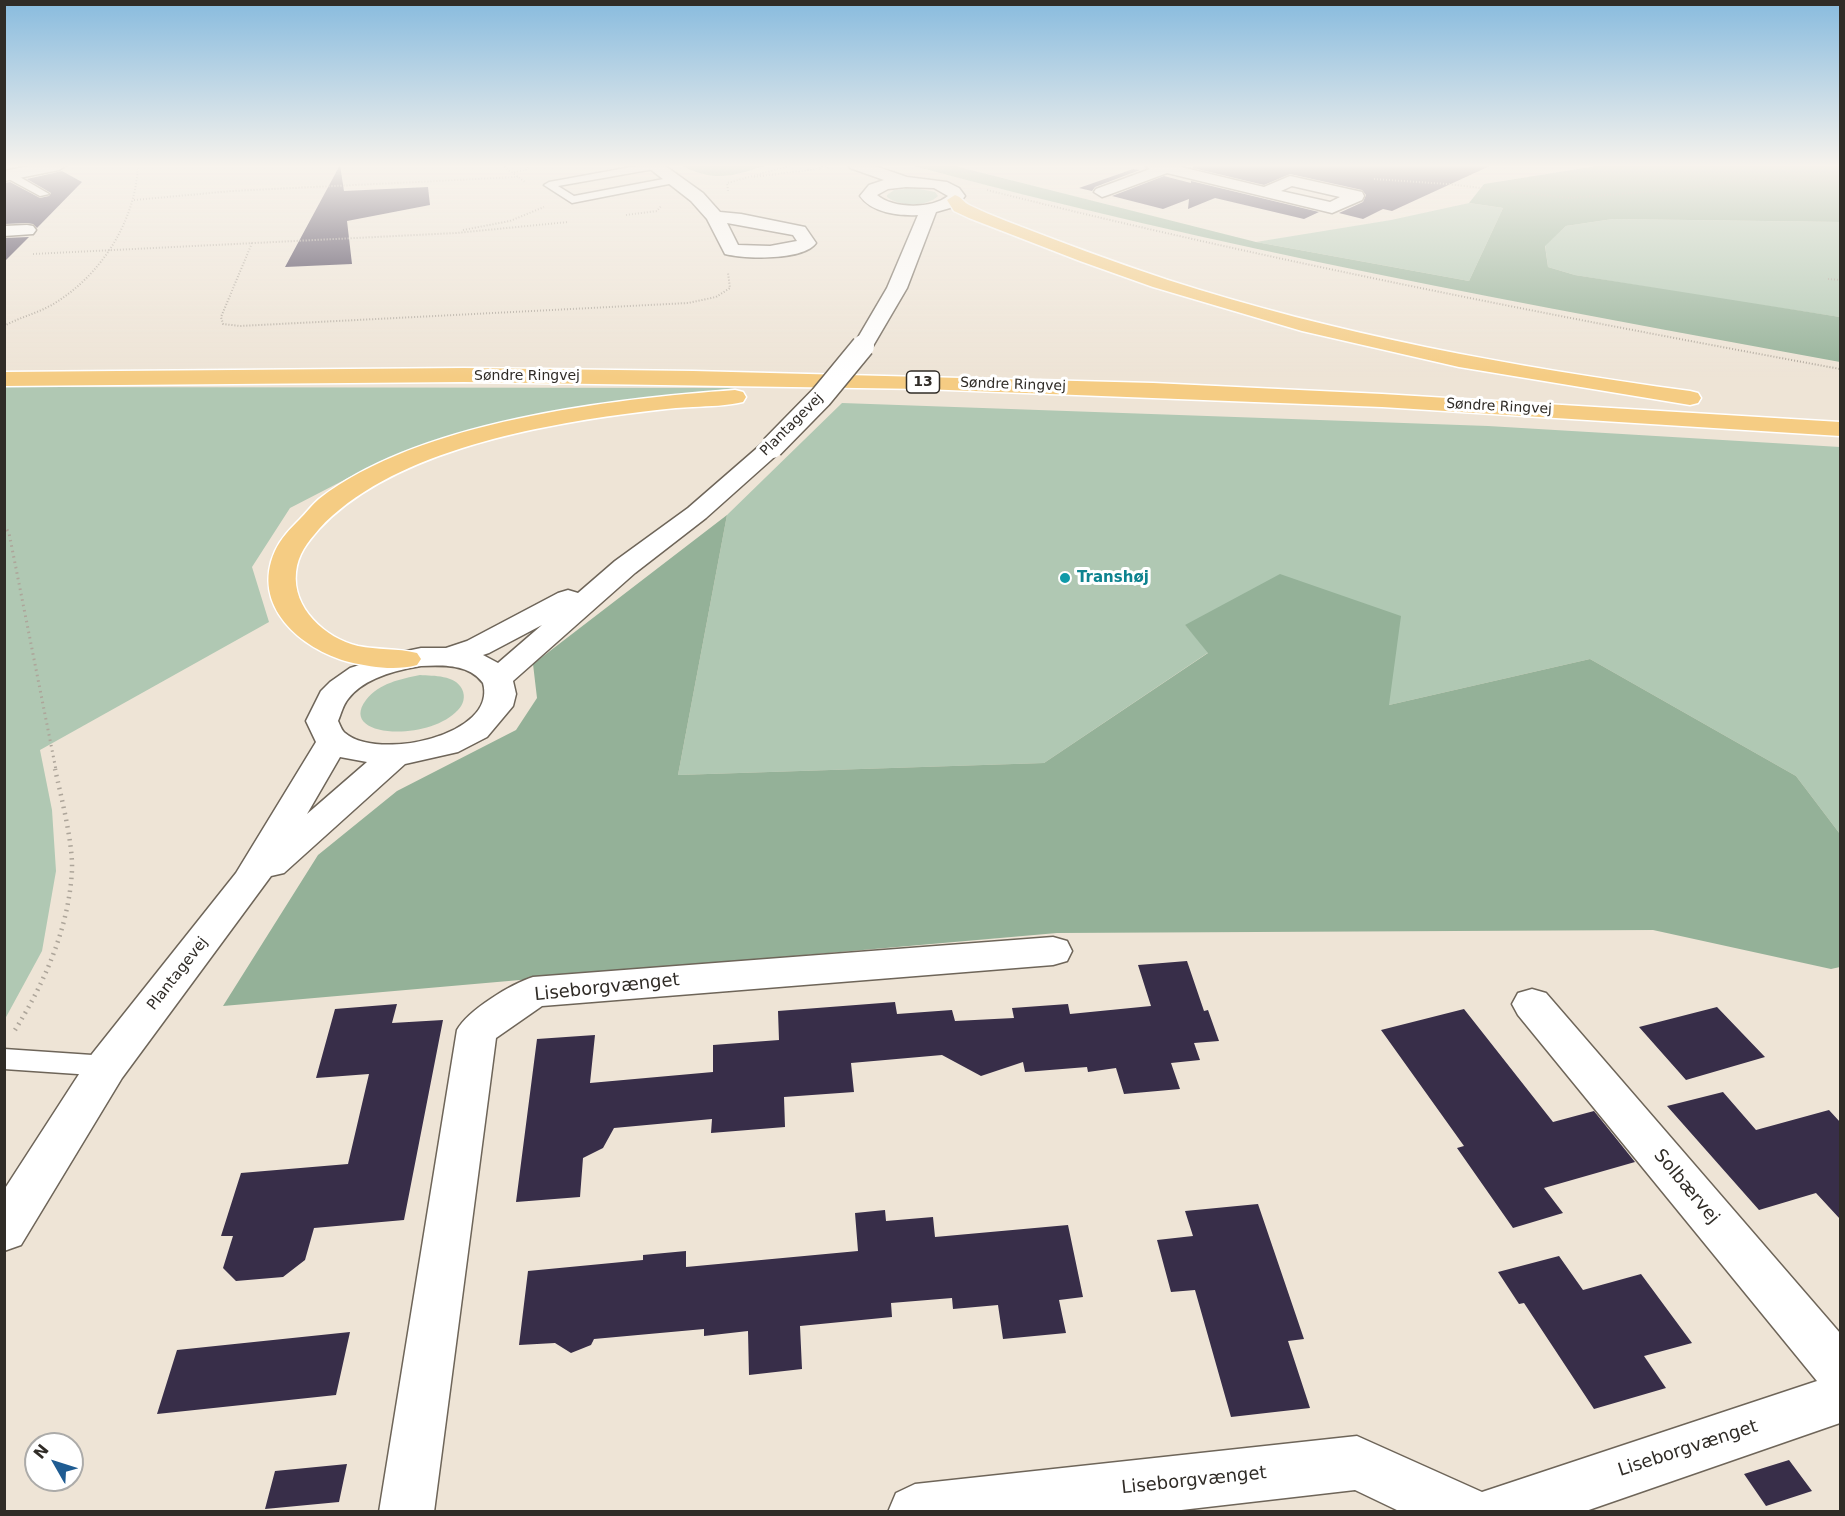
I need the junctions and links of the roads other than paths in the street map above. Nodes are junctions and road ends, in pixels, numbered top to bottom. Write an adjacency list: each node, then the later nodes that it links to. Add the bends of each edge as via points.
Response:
1 (724, 236): 2 (street, via 731,250 759,252 792,249 807,243)
2 (802, 236)
3 (909, 236): 6 (street)
4 (917, 236): 6 (street, Plantagevej)
5 (1030, 236): 8 (main road, via 1162,285 1348,339 1570,382)
6 (913, 245): 11 (street, Plantagevej, bridge, via 897,288 863,345 821,397 772,447 697,513)
7 (4, 379): 9 (main road, Søndre Ringvej / 13, via 511,375 955,383 1457,405)
8 (1840, 414)
9 (1840, 429)
10 (1840, 434): 13 (main road, via 1242,406 945,398 718,398 582,415 456,444 386,469 337,497 300,533 288,551 281,590 300,624 336,648 366,658)
11 (625, 567): 12 (street, Plantagevej, via 478,647); 14 (street, Plantagevej)
12 (450, 657): 13 (street); 14 (street, via 478,664)
13 (406, 659): 15 (street, via 354,679 332,699 323,720)
14 (496, 679): 16 (street, via 501,690 499,702 479,728 441,748)
15 (333, 740): 16 (street, via 358,753); 17 (street, Plantagevej)
16 (394, 756): 17 (street, Plantagevej)
17 (249, 882): 21 (street, Plantagevej)
18 (1053, 951): 25 (street, Liseborgvænget, via 533,992 477,1030)
19 (1532, 1004): 23 (street, Solbærvej)
20 (7, 1048): 21 (lane)
21 (107, 1066): 22 (street, Plantagevej)
22 (4, 1231)
23 (1840, 1370)
24 (1840, 1398): 28 (street, Liseborgvænget)
25 (406, 1512)
26 (915, 1512): 27 (street, Liseborgvænget, via 1357,1463)
27 (1463, 1512)
28 (1500, 1512)

